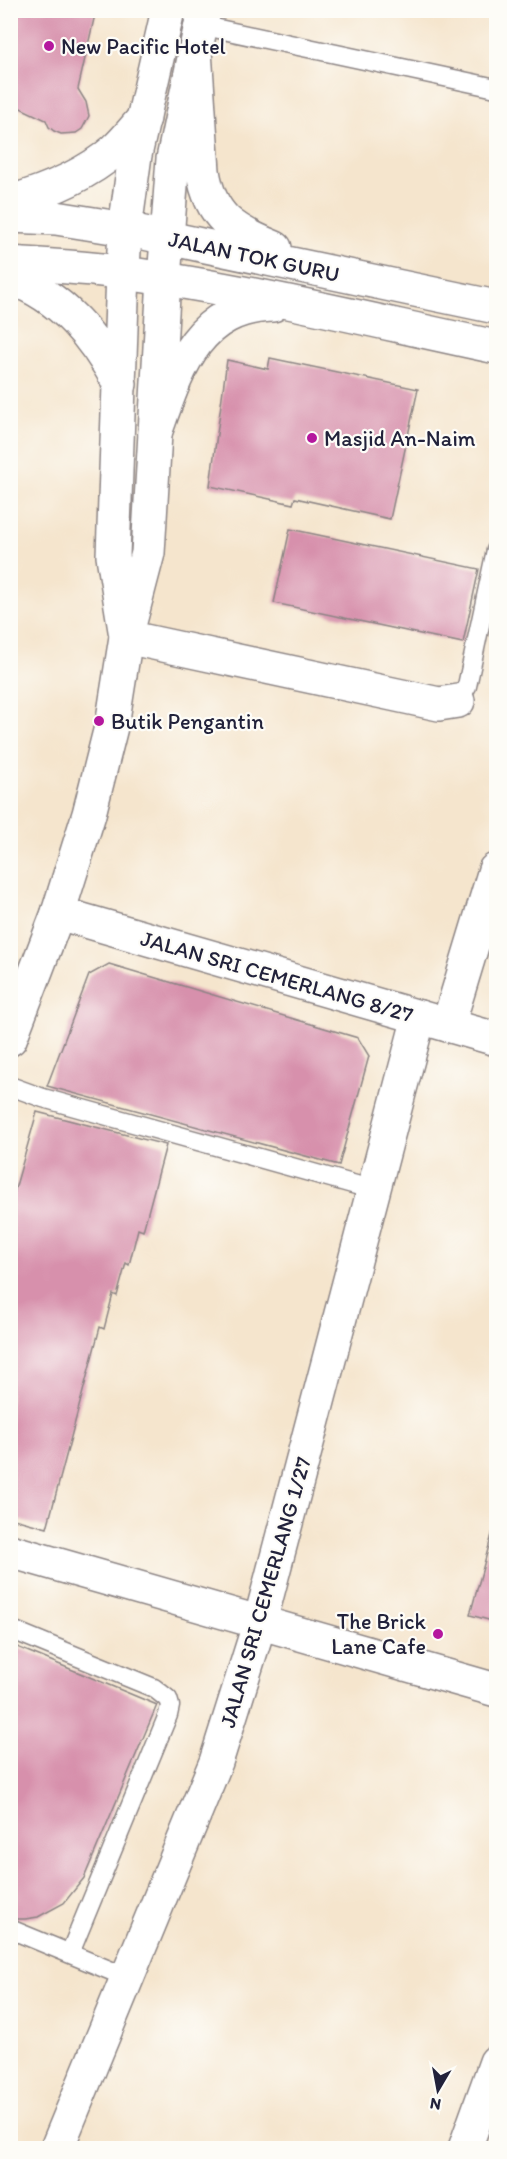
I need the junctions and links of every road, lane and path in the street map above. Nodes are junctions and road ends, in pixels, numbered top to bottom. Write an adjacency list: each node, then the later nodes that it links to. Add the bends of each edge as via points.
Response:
1 (168, 10): 4 (street)
2 (200, 29): 3 (lane); 8 (street, via 173,159); 11 (street, via 203,171 214,207 250,238)
3 (496, 88)
4 (144, 118): 5 (street, via 116,149 93,166 41,193); 7 (street)
5 (10, 202)
6 (10, 216): 7 (street, JALAN TOK GURU, via 56,218)
7 (125, 229): 8 (street, JALAN TOK GURU); 10 (street)
8 (166, 238): 11 (street, JALAN TOK GURU); 13 (street)
9 (10, 263): 10 (street, JALAN TOK GURU)
10 (123, 272): 13 (street, JALAN TOK GURU); 17 (street)
11 (341, 274): 15 (street, JALAN TOK GURU)
12 (10, 278): 17 (street, via 37,290 76,320 93,339)
13 (164, 279): 14 (street, JALAN TOK GURU); 18 (street)
14 (295, 304): 16 (street, JALAN TOK GURU); 18 (street, via 240,310 200,336 175,376)
15 (496, 307)
16 (496, 347)
17 (120, 384): 20 (street, via 113,556)
18 (154, 433): 20 (street, via 148,553)
19 (496, 550): 21 (lane, via 467,686)
20 (126, 637): 21 (street, via 439,704); 23 (street, via 113,719)
21 (458, 701)
22 (495, 870): 24 (street, JALAN SRI CEMERLANG 1/27)
23 (58, 913): 24 (street, JALAN SRI CEMERLANG 8/27); 25 (street)
24 (433, 1021): 26 (street, JALAN SRI CEMERLANG 8/27); 28 (street, JALAN SRI CEMERLANG 1/27)
25 (10, 1039)
26 (496, 1039)
27 (10, 1086): 28 (lane)
28 (374, 1190): 30 (street, JALAN SRI CEMERLANG 1/27)
29 (10, 1551): 30 (street)
30 (260, 1623): 32 (street); 35 (street, JALAN SRI CEMERLANG 1/27, via 216,1762)
31 (10, 1629): 34 (lane, via 154,1689 168,1699 170,1706)
32 (496, 1690)
33 (10, 1929): 34 (lane)
34 (70, 1953): 35 (lane)
35 (126, 1977): 37 (street, JALAN SRI CEMERLANG 1/27)
36 (496, 2062): 38 (street)
37 (57, 2148)
38 (465, 2148)

